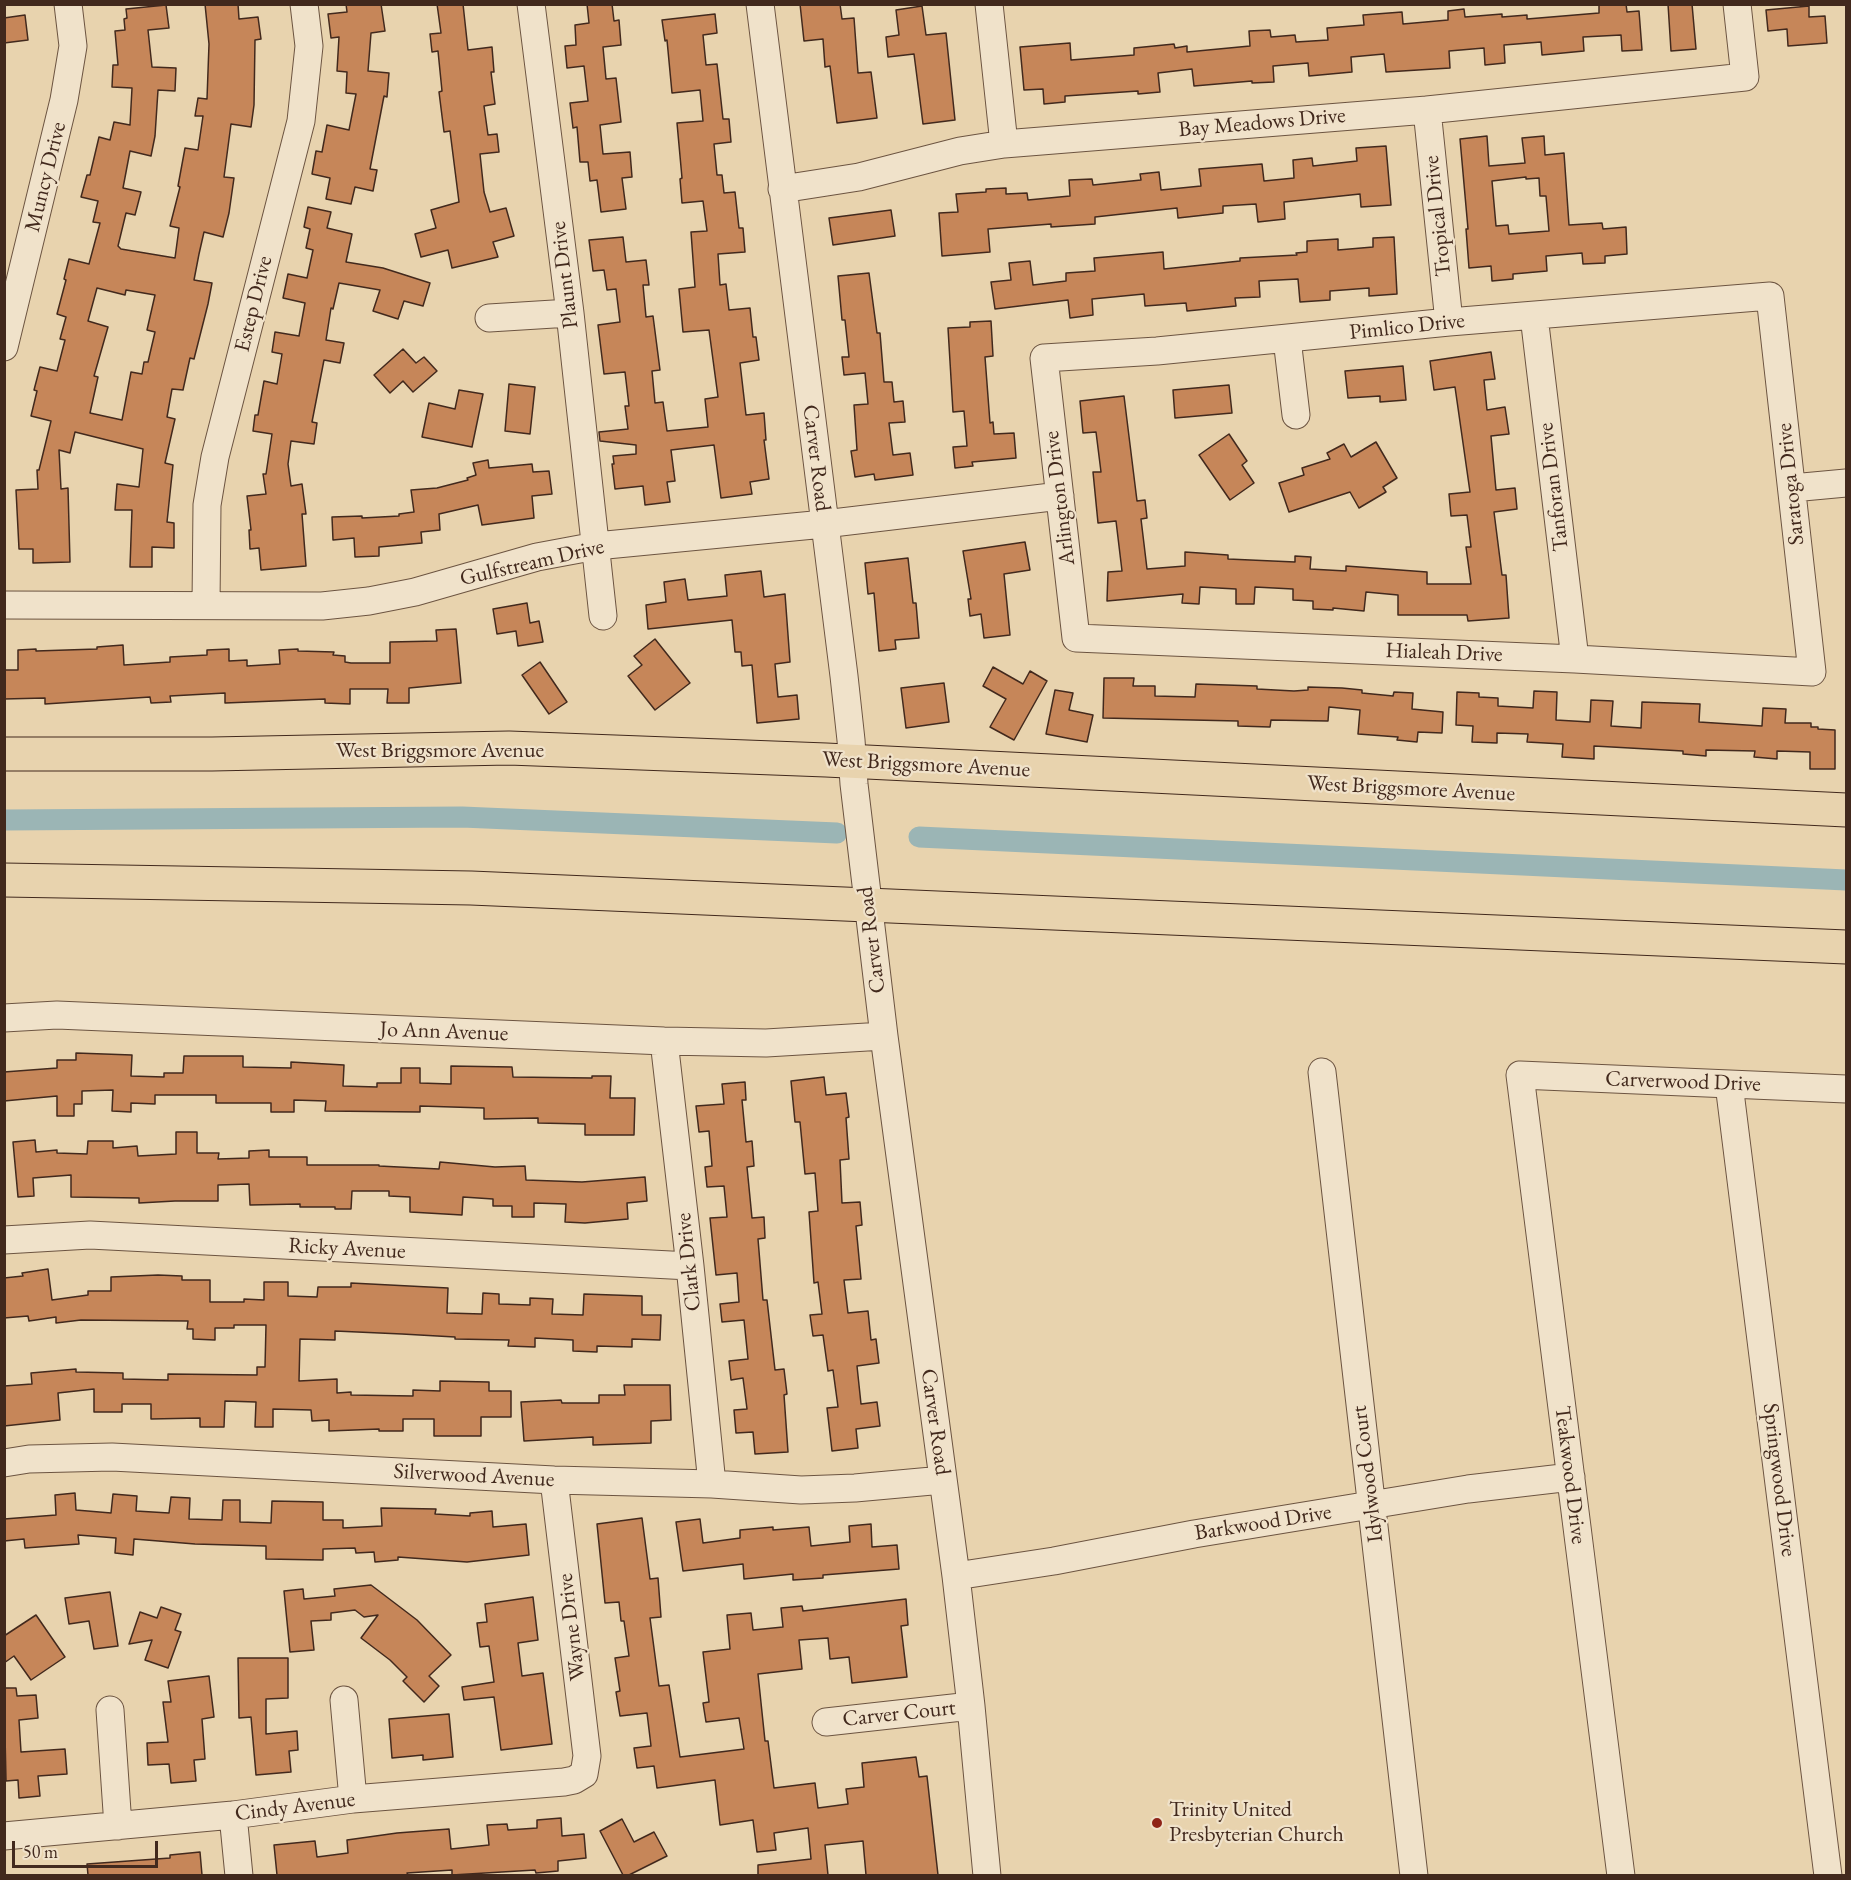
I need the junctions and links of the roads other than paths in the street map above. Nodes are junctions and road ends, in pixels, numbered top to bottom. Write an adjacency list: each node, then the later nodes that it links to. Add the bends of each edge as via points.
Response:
1 (68, 4): 16 (street, Muncy Drive, via 73,46 64,99)
2 (304, 4): 25 (street, Estep Drive, via 309,46 301,121 216,457 207,505)
3 (531, 4): 11 (street, Plaunt Drive)
4 (760, 4): 9 (street, Carver Road)
5 (989, 4): 8 (street)
6 (1737, 4): 7 (street, Bay Meadows Drive, via 1745,77)
7 (1427, 110): 8 (street, Bay Meadows Drive); 14 (street, Tropical Drive)
8 (1004, 144): 9 (street, Bay Meadows Drive, via 960,151 860,177)
9 (782, 189): 22 (street, Carver Road)
10 (1770, 297): 12 (street, Pimlico Drive); 20 (street, Saratoga Drive)
11 (570, 313): 13 (street); 23 (street, Plaunt Drive)
12 (1533, 315): 14 (street, Pimlico Drive); 28 (street, Tanforan Drive)
13 (489, 318)
14 (1449, 322): 15 (street, Pimlico Drive)
15 (1287, 339): 17 (street, Pimlico Drive); 18 (street)
16 (4, 347)
17 (1044, 358): 21 (street, Arlington Drive)
18 (1296, 415)
19 (1846, 483): 20 (street)
20 (1792, 488): 29 (street, Saratoga Drive)
21 (1060, 496): 22 (street, Gulfstream Drive); 27 (street, Arlington Drive)
22 (824, 524): 23 (street, Gulfstream Drive); 31 (street, Carver Road)
23 (596, 546): 25 (street, Gulfstream Drive, via 537,557 369,601 322,606); 26 (street, Plaunt Drive)
24 (4, 605): 25 (street, Gulfstream Drive)
25 (206, 605)
26 (603, 616)
27 (1076, 638): 28 (street, Hialeah Drive)
28 (1575, 659): 29 (street, Hialeah Drive)
29 (1812, 672)
30 (4, 754): 31 (main road, West Briggsmore Avenue, via 509,748)
31 (852, 762): 32 (main road, West Briggsmore Avenue); 34 (street, Carver Road)
32 (1846, 810)
33 (4, 880): 34 (main road, via 471,888)
34 (868, 906): 35 (main road); 37 (street, Carver Road)
35 (1846, 947)
36 (4, 1018): 38 (street, Jo Ann Avenue, via 57,1015)
37 (884, 1036): 38 (street, Jo Ann Avenue, via 766,1043); 48 (street, Carver Road)
38 (664, 1041): 44 (street, Clark Drive)
39 (1322, 1072): 50 (street, Idylwood Court)
40 (1520, 1075): 41 (street, Carverwood Drive); 46 (street, Teakwood Drive)
41 (1729, 1083): 42 (street, Carverwood Drive); 65 (street, Springwood Drive)
42 (1846, 1089)
43 (4, 1240): 44 (street, Ricky Avenue, via 90,1235)
44 (690, 1266): 49 (street, Clark Drive)
45 (4, 1463): 47 (street, Silverwood Avenue, via 111,1458)
46 (1571, 1477): 50 (street, Barkwood Drive); 64 (street, Teakwood Drive)
47 (555, 1480): 49 (street, Silverwood Avenue); 56 (street, Wayne Drive, via 587,1756)
48 (943, 1480): 49 (street, Silverwood Avenue, via 801,1490); 51 (street, Carver Road)
49 (712, 1484)
50 (1371, 1504): 51 (street, Barkwood Drive); 63 (street, Idylwood Court)
51 (956, 1576): 53 (street, Carver Road)
52 (344, 1700): 57 (street)
53 (971, 1706): 55 (street, Carver Court); 62 (street, Carver Road)
54 (110, 1710): 59 (street)
55 (826, 1722)
56 (584, 1774): 57 (street, Cindy Avenue, via 564,1782)
57 (353, 1799): 58 (street, Cindy Avenue)
58 (233, 1815): 59 (street, Cindy Avenue); 61 (street)
59 (118, 1826): 60 (street, Cindy Avenue)
60 (4, 1836)
61 (239, 1875)
62 (987, 1875)
63 (1414, 1875)
64 (1621, 1875)
65 (1828, 1875)

